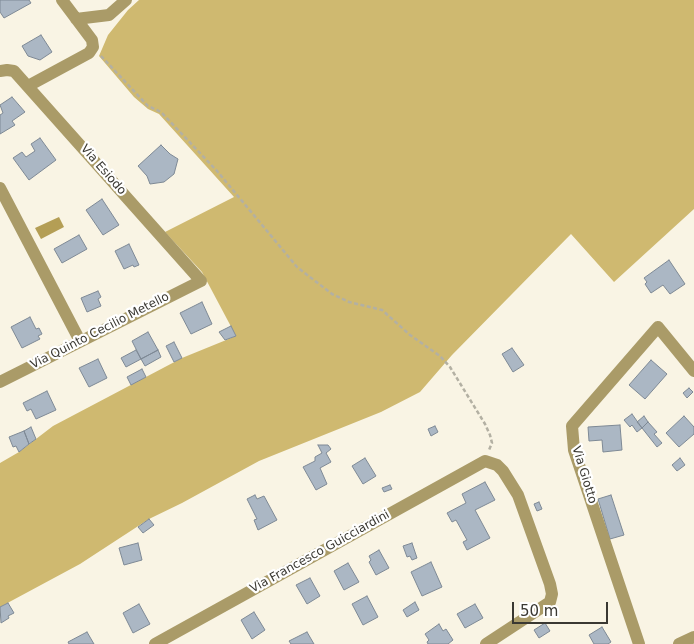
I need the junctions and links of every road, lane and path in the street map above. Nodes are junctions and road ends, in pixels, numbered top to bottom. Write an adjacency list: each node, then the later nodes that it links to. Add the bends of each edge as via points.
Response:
1 (62, 0): 3 (street)
2 (126, 0): 3 (street, via 109,15)
3 (76, 19): 4 (street, via 92,40)
4 (93, 47): 6 (street, via 89,53); 12 (path, via 148,106 161,112 211,165 297,267 332,294 382,310 440,356 450,367 490,435 492,443)
5 (0, 71): 6 (street, Via Esiodo, via 14,71)
6 (28, 86): 8 (street, Via Esiodo)
7 (0, 188): 9 (street)
8 (201, 281): 9 (street, Via Quinto Cecilio Metello)
9 (80, 341): 11 (street, Via Quinto Cecilio Metello)
10 (694, 371): 16 (street, Via Giotto, via 658,327 572,426 574,450)
11 (0, 382)
12 (485, 461): 14 (street, Via Francesco Guicciardini); 15 (street, via 503,471 518,495 552,594 550,602)
13 (694, 637): 17 (street)
14 (154, 644)
15 (486, 644)
16 (639, 644)
17 (679, 644)

